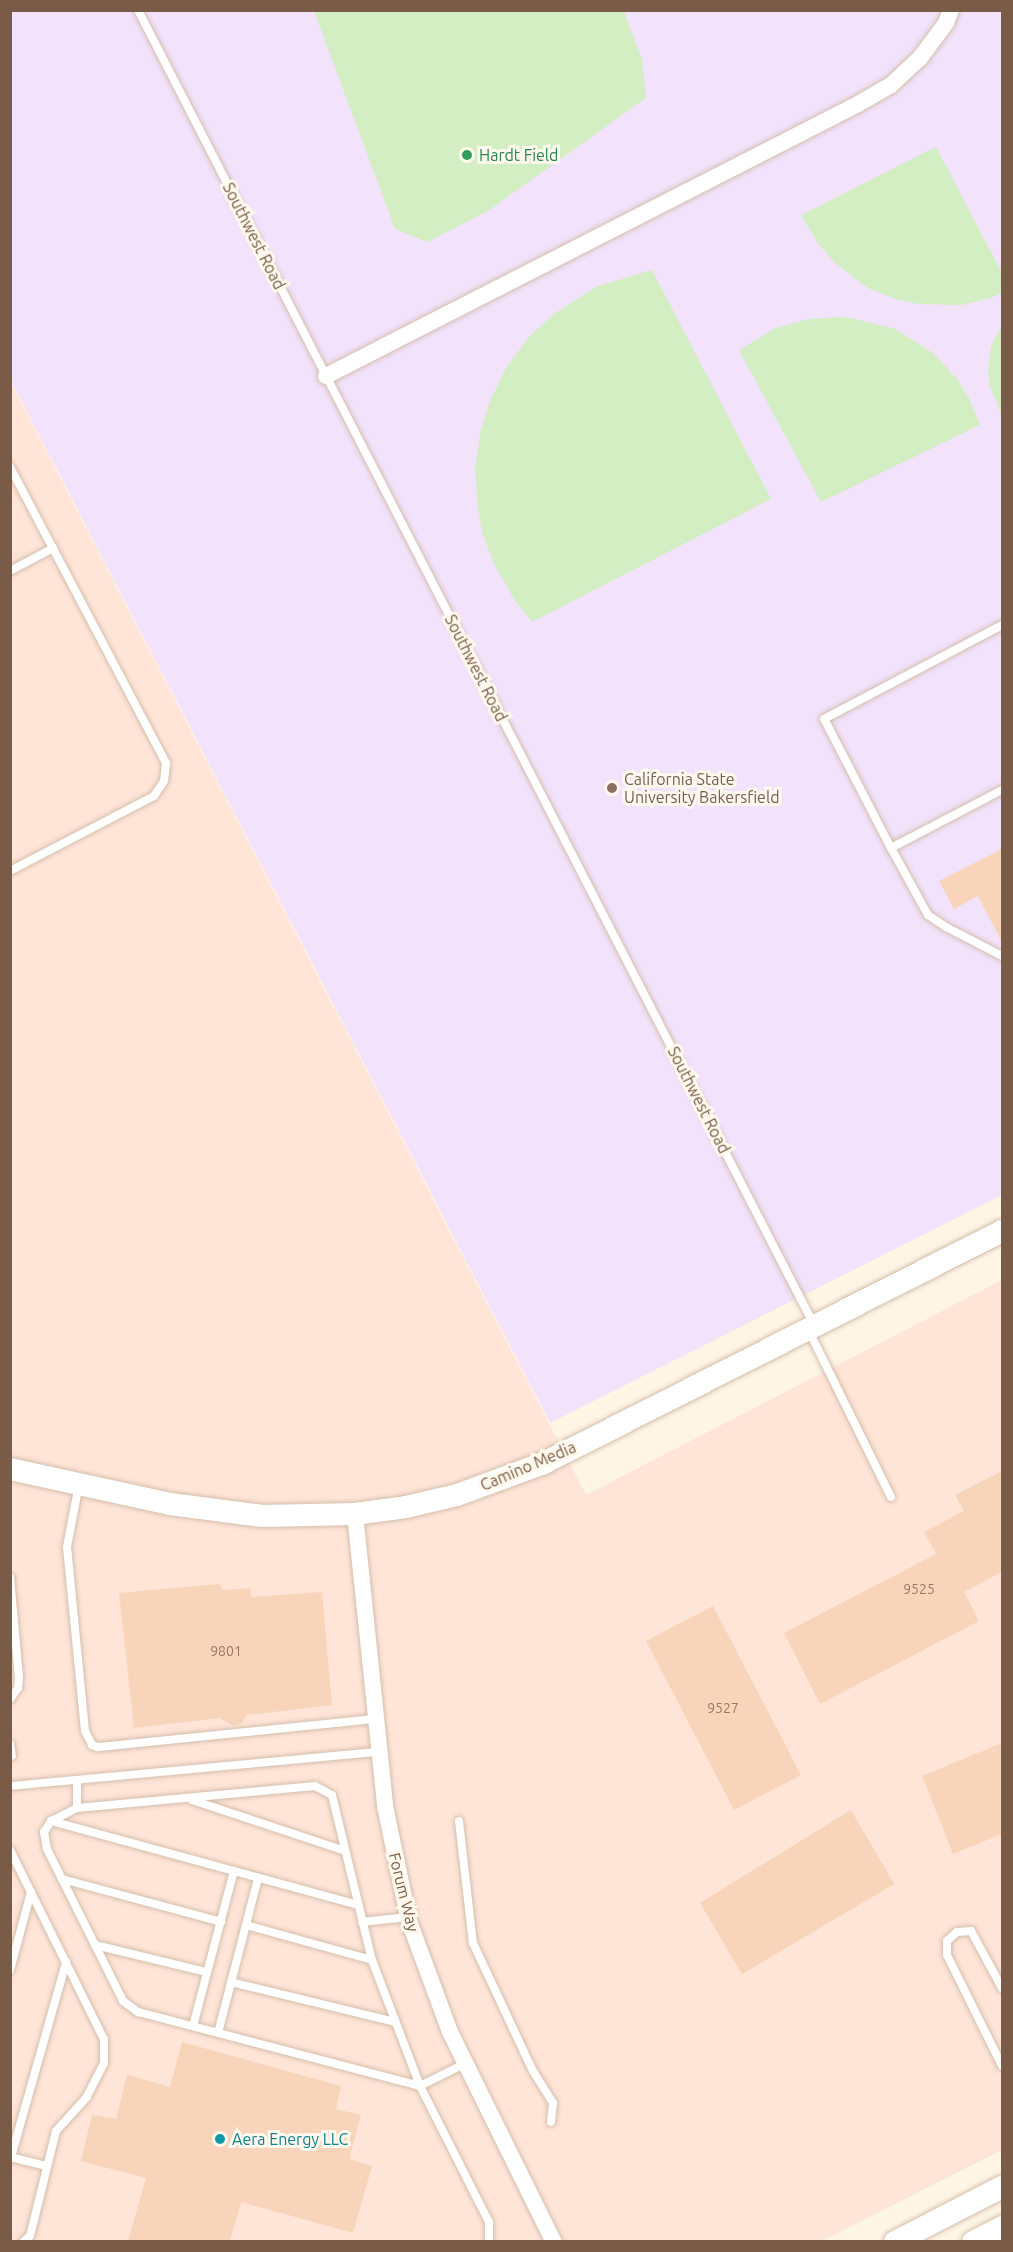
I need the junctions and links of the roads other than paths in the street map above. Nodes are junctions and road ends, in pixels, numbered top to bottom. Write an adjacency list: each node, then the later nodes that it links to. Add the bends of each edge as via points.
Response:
1 (138, 10): 3 (lane, Southwest Road)
2 (951, 10): 3 (street, via 920,58 882,89)
3 (326, 376): 13 (lane, Southwest Road)
4 (10, 467): 5 (lane)
5 (53, 548): 6 (lane); 10 (lane, via 166,764 164,781 154,796)
6 (10, 571)
7 (1002, 625): 9 (lane, via 825,719)
8 (1002, 790): 9 (lane)
9 (891, 848): 11 (lane, via 928,915)
10 (10, 871)
11 (1000, 952)
12 (1002, 1231): 13 (street, Camino Media)
13 (811, 1328): 16 (lane, Southwest Road); 17 (street, Camino Media, via 515,1475 456,1495)
14 (10, 1469): 15 (street, Camino Media)
15 (80, 1484): 17 (street, Camino Media, via 211,1511 303,1517); 20 (lane, via 67,1547 85,1731 92,1745 98,1748)
16 (891, 1497)
17 (355, 1514): 20 (street, Forum Way)
18 (10, 1577): 19 (lane, via 19,1677 18,1688)
19 (10, 1698)
20 (376, 1719): 22 (street, Forum Way)
21 (10, 1744): 23 (lane)
22 (380, 1752): 24 (lane); 37 (street, Forum Way, via 395,1864)
23 (12, 1756)
24 (77, 1780): 25 (lane); 27 (lane)
25 (10, 1786)
26 (189, 1798): 27 (lane); 31 (lane); 31 (lane, via 315,1786 332,1795)
27 (77, 1808): 28 (lane)
28 (51, 1821): 32 (lane); 34 (lane, via 44,1833 47,1849)
29 (459, 1821): 54 (lane, via 473,1943 533,2071 553,2103)
30 (10, 1850): 35 (lane)
31 (345, 1851): 36 (lane)
32 (234, 1871): 33 (lane); 38 (lane)
33 (258, 1878): 36 (lane); 40 (lane)
34 (62, 1879): 38 (lane); 41 (lane)
35 (31, 1892): 43 (lane); 44 (lane)
36 (358, 1905): 39 (lane)
37 (408, 1917): 39 (lane); 51 (street, Forum Way)
38 (221, 1922): 45 (lane)
39 (362, 1922): 42 (lane)
40 (246, 1925): 42 (lane); 46 (lane)
41 (95, 1945): 45 (lane); 49 (lane, via 123,2001 138,2012)
42 (372, 1960): 48 (lane)
43 (66, 1962): 55 (lane); 56 (lane, via 104,2039 104,2063 87,2097 56,2131)
44 (10, 1970)
45 (207, 1972): 49 (lane)
46 (231, 1982): 48 (lane); 50 (lane)
47 (1002, 1988): 52 (lane, via 971,1931 957,1932 947,1941 947,1955)
48 (395, 2022): 53 (lane)
49 (193, 2026): 50 (lane)
50 (218, 2033): 53 (lane)
51 (464, 2064): 53 (lane); 61 (street, Forum Way)
52 (1002, 2066)
53 (420, 2086): 60 (lane, via 489,2222)
54 (551, 2122)
55 (11, 2157): 56 (lane)
56 (47, 2166): 59 (lane, via 30,2236)
57 (1002, 2187): 62 (street)
58 (1002, 2227): 63 (street)
59 (24, 2241)
60 (489, 2241)
61 (554, 2241)
62 (895, 2241)
63 (973, 2241)

